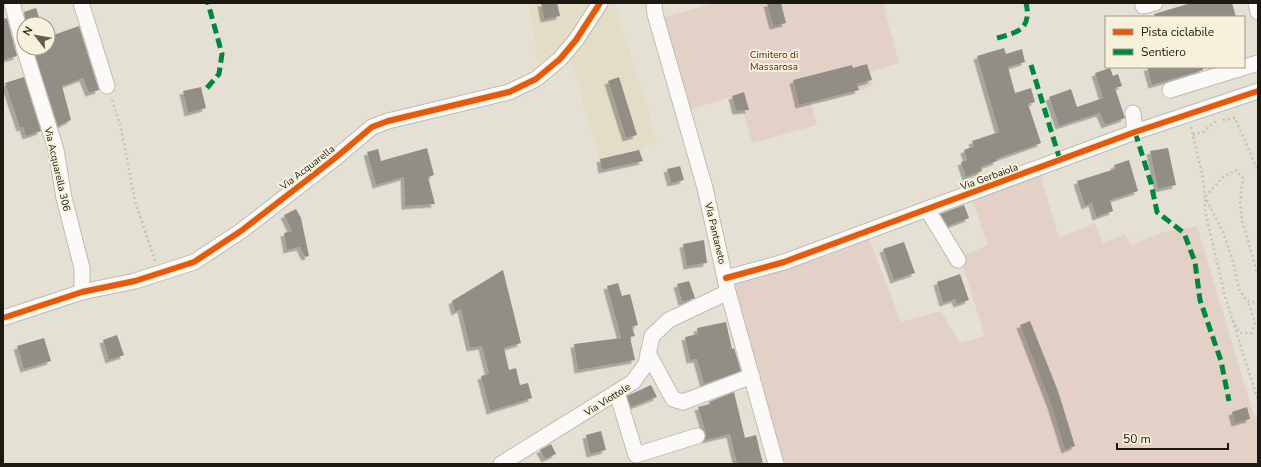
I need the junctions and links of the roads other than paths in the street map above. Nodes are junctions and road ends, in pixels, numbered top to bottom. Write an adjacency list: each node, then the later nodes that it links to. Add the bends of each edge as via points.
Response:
1 (12, 3): 7 (street, Via Acquarella 306)
2 (81, 3): 12 (street)
3 (600, 3): 20 (street, Via Acquarella, via 576,40 560,59 536,80 509,92 372,127 241,231 194,262 135,281)
4 (654, 3): 19 (street, Via Pantaneto, via 705,188)
5 (1256, 3): 6 (street)
6 (1258, 12)
7 (16, 18)
8 (27, 56): 20 (street, Via Acquarella 306, via 56,150 64,198 82,268)
9 (1258, 63): 10 (street)
10 (1245, 67)
11 (1242, 68): 13 (street)
12 (108, 86)
13 (1170, 90)
14 (1258, 91): 16 (street, Via Gerbaiola)
15 (1134, 113): 16 (street)
16 (1135, 132): 17 (street, Via Gerbaiola)
17 (927, 209): 18 (street); 19 (street, Via Gerbaiola)
18 (958, 260)
19 (727, 285): 22 (street, Via Viottole, via 669,320 652,336); 23 (street, Via Pantaneto)
20 (82, 292): 21 (street, Via Acquarella)
21 (3, 318)
22 (648, 353): 23 (street, via 673,399 683,402); 24 (street, Via Viottole, via 646,364 633,382)
23 (752, 376): 27 (street, Via Pantaneto)
24 (617, 393): 25 (street, via 636,455); 26 (street, Via Viottole)
25 (697, 436)
26 (501, 464)
27 (776, 464)

